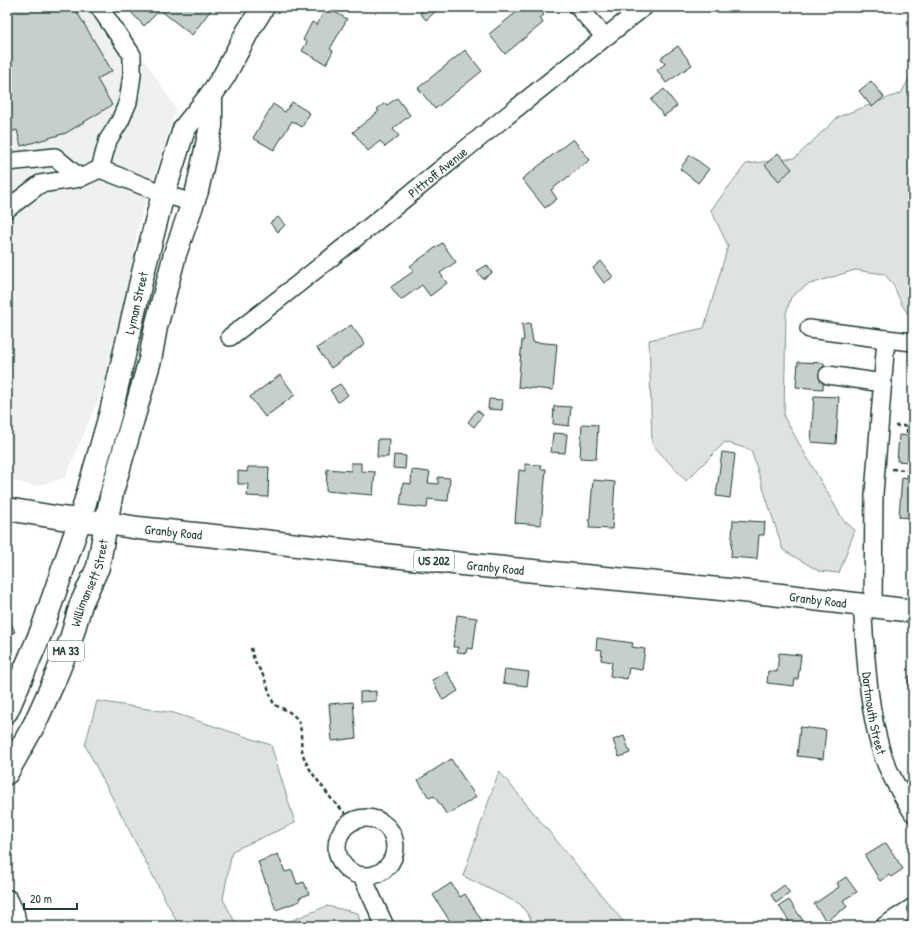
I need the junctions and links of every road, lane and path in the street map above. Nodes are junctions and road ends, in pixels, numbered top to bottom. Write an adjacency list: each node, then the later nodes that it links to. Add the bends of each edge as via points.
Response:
1 (99, 7): 8 (street, via 132,55 128,102 108,140)
2 (263, 7): 6 (main road, Lyman Street / MA 33)
3 (578, 7): 5 (street)
4 (644, 7): 5 (street, Pittroff Avenue)
5 (605, 37): 14 (street, Pittroff Avenue, via 346,247)
6 (211, 95): 10 (main road, Lyman Street / MA 33, via 184,128); 11 (main road, Lyman Street / MA 33, via 211,126)
7 (7, 162): 9 (street, via 55,157)
8 (100, 169): 9 (street); 10 (street)
9 (80, 178): 12 (street, via 40,184)
10 (164, 194): 11 (street); 20 (main road, Lyman Street / MA 33, via 111,412)
11 (193, 203): 21 (main road, Lyman Street / MA 33, via 156,327 150,360 112,492)
12 (7, 209)
13 (809, 329): 15 (street)
14 (230, 337)
15 (886, 339): 16 (street); 18 (street, Dartmouth Street)
16 (913, 342)
17 (828, 375): 18 (street)
18 (883, 383): 22 (street, Dartmouth Street)
19 (7, 509): 20 (main road, Granby Road / US 202)
20 (80, 520): 21 (main road, Granby Road / US 202); 25 (main road, MA 33, via 41,632)
21 (107, 523): 22 (main road, Granby Road / US 202, via 462,564 772,594); 26 (main road, Willimansett Street / MA 33, via 98,567 81,604 71,639 35,723)
22 (867, 606): 23 (main road, Granby Road / US 202); 27 (street, Dartmouth Street, via 866,671 874,722 881,751)
23 (913, 611)
24 (250, 648): 28 (path, via 274,705 295,715 300,724 302,750 307,765)
25 (7, 711)
26 (7, 772)
27 (913, 813)
28 (350, 822): 29 (street, via 341,831 337,850 345,868); 29 (street, via 362,818 376,820 388,827 394,840 394,854 388,867 376,874)
29 (362, 876): 33 (street)
30 (7, 901): 32 (main road)
31 (913, 908): 34 (street)
32 (15, 926)
33 (384, 926)
34 (884, 926)

